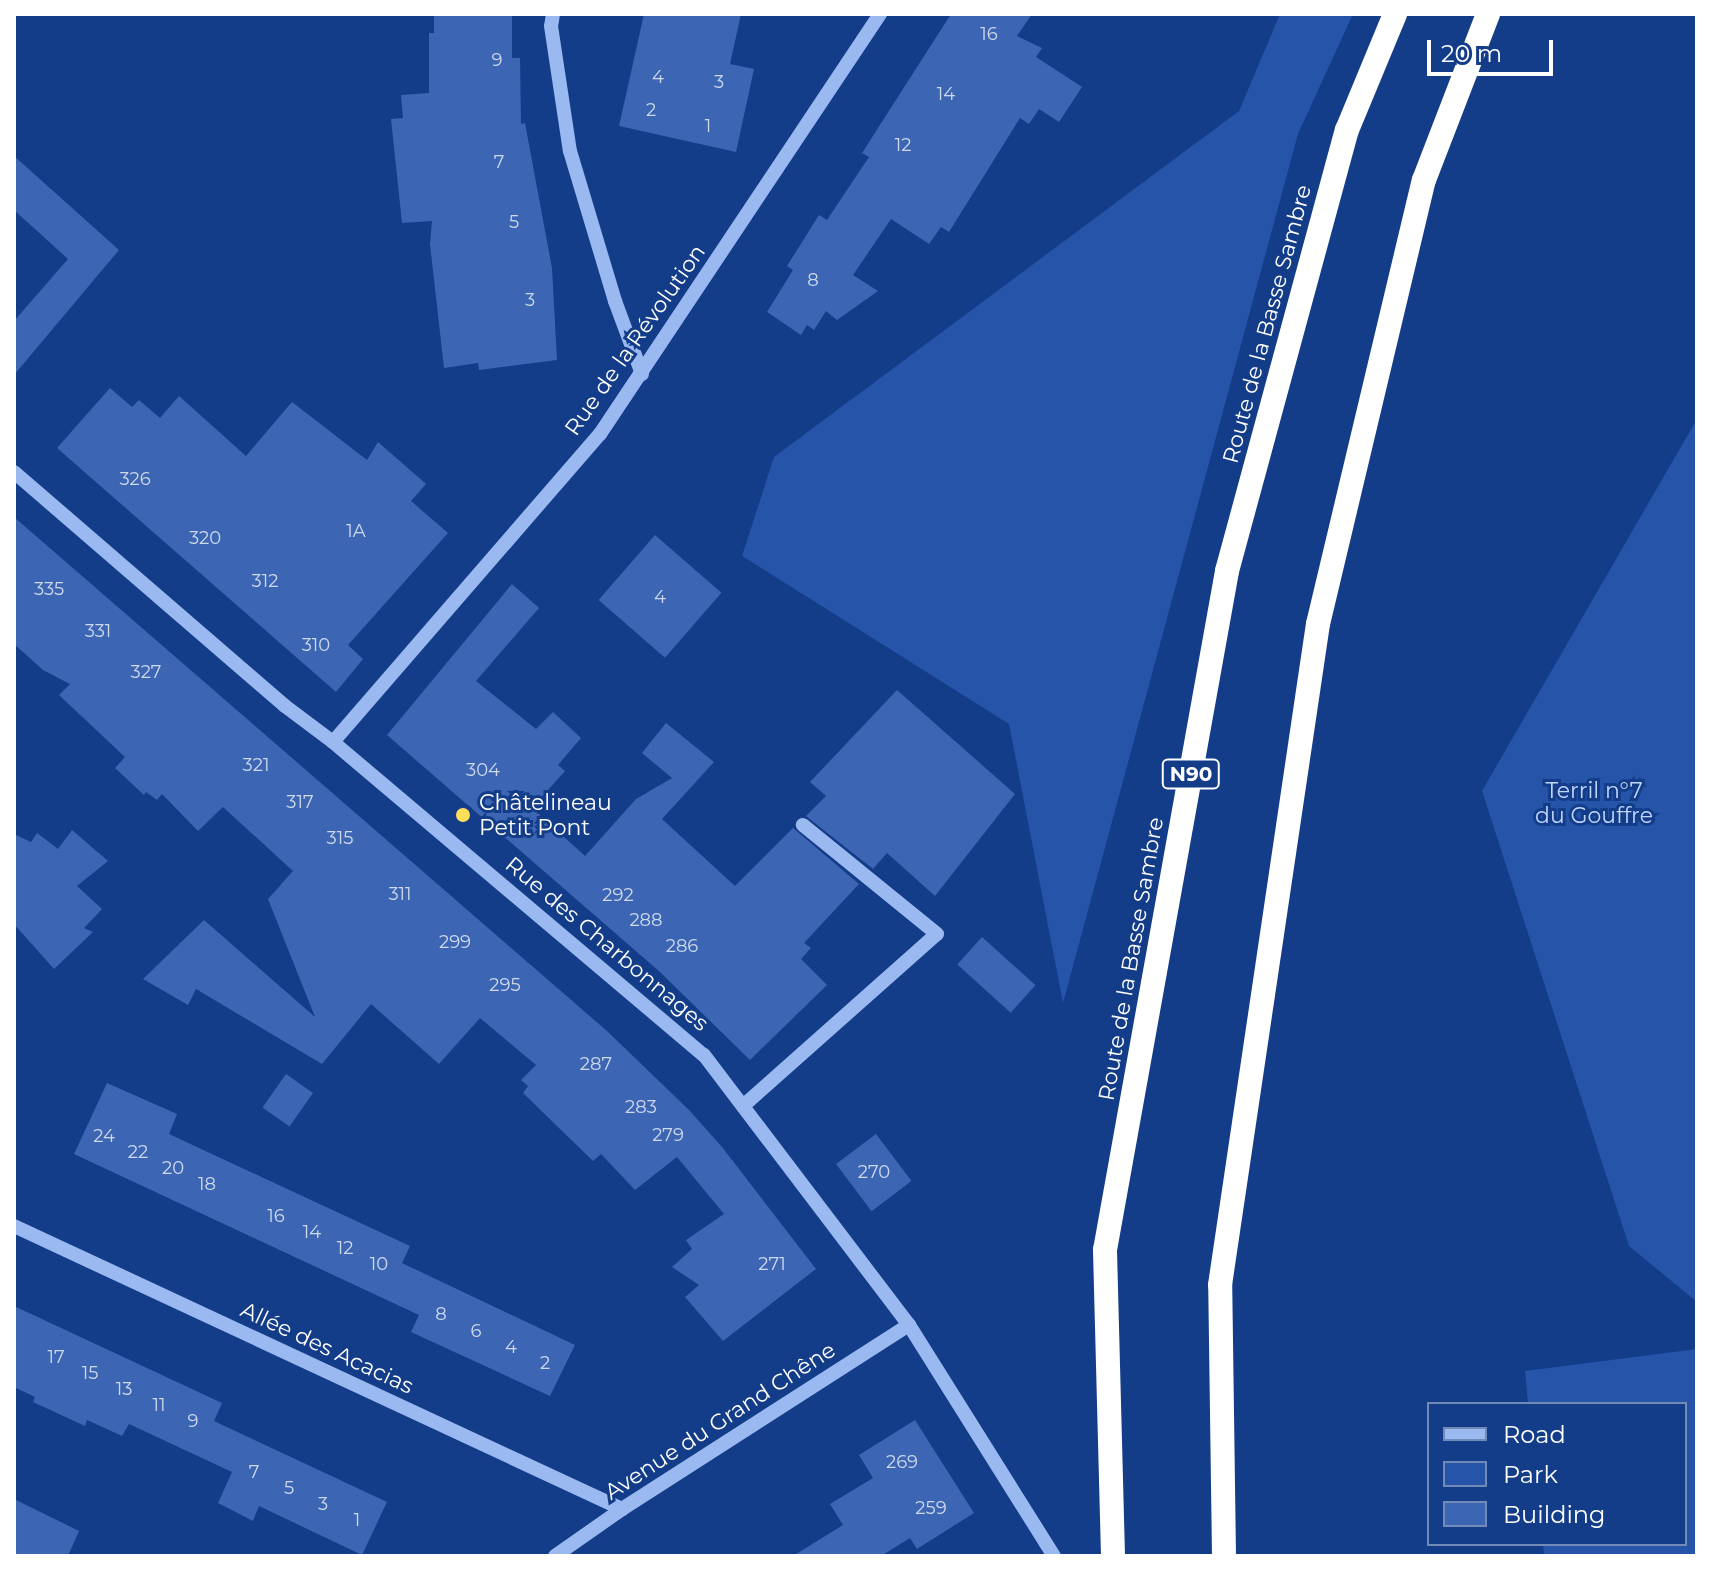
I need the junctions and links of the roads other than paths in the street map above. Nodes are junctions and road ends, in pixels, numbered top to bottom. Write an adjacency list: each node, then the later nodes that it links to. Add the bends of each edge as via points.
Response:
1 (553, 14): 5 (street, via 570,151)
2 (1395, 14): 15 (highway, Route de la Basse Sambre / N90, via 1347,130 1227,571 1105,1250)
3 (1488, 14): 16 (highway, via 1424,180 1318,624 1220,1285)
4 (879, 15): 5 (street, Rue de la Révolution)
5 (642, 374): 7 (street, Rue de la Révolution, via 600,434)
6 (14, 472): 7 (street, Rue des Charbonnages)
7 (333, 742): 9 (street, Rue des Charbonnages, via 704,1055)
8 (803, 825): 9 (street, via 937,934)
9 (743, 1106): 11 (street, Rue des Charbonnages)
10 (14, 1226): 12 (street, Allée des Acacias)
11 (909, 1325): 12 (street, Avenue du Grand Chêne); 14 (street, Rue des Charbonnages)
12 (622, 1509): 13 (street, Avenue du Grand Chêne)
13 (555, 1556)
14 (1054, 1556)
15 (1113, 1556)
16 (1224, 1556)

